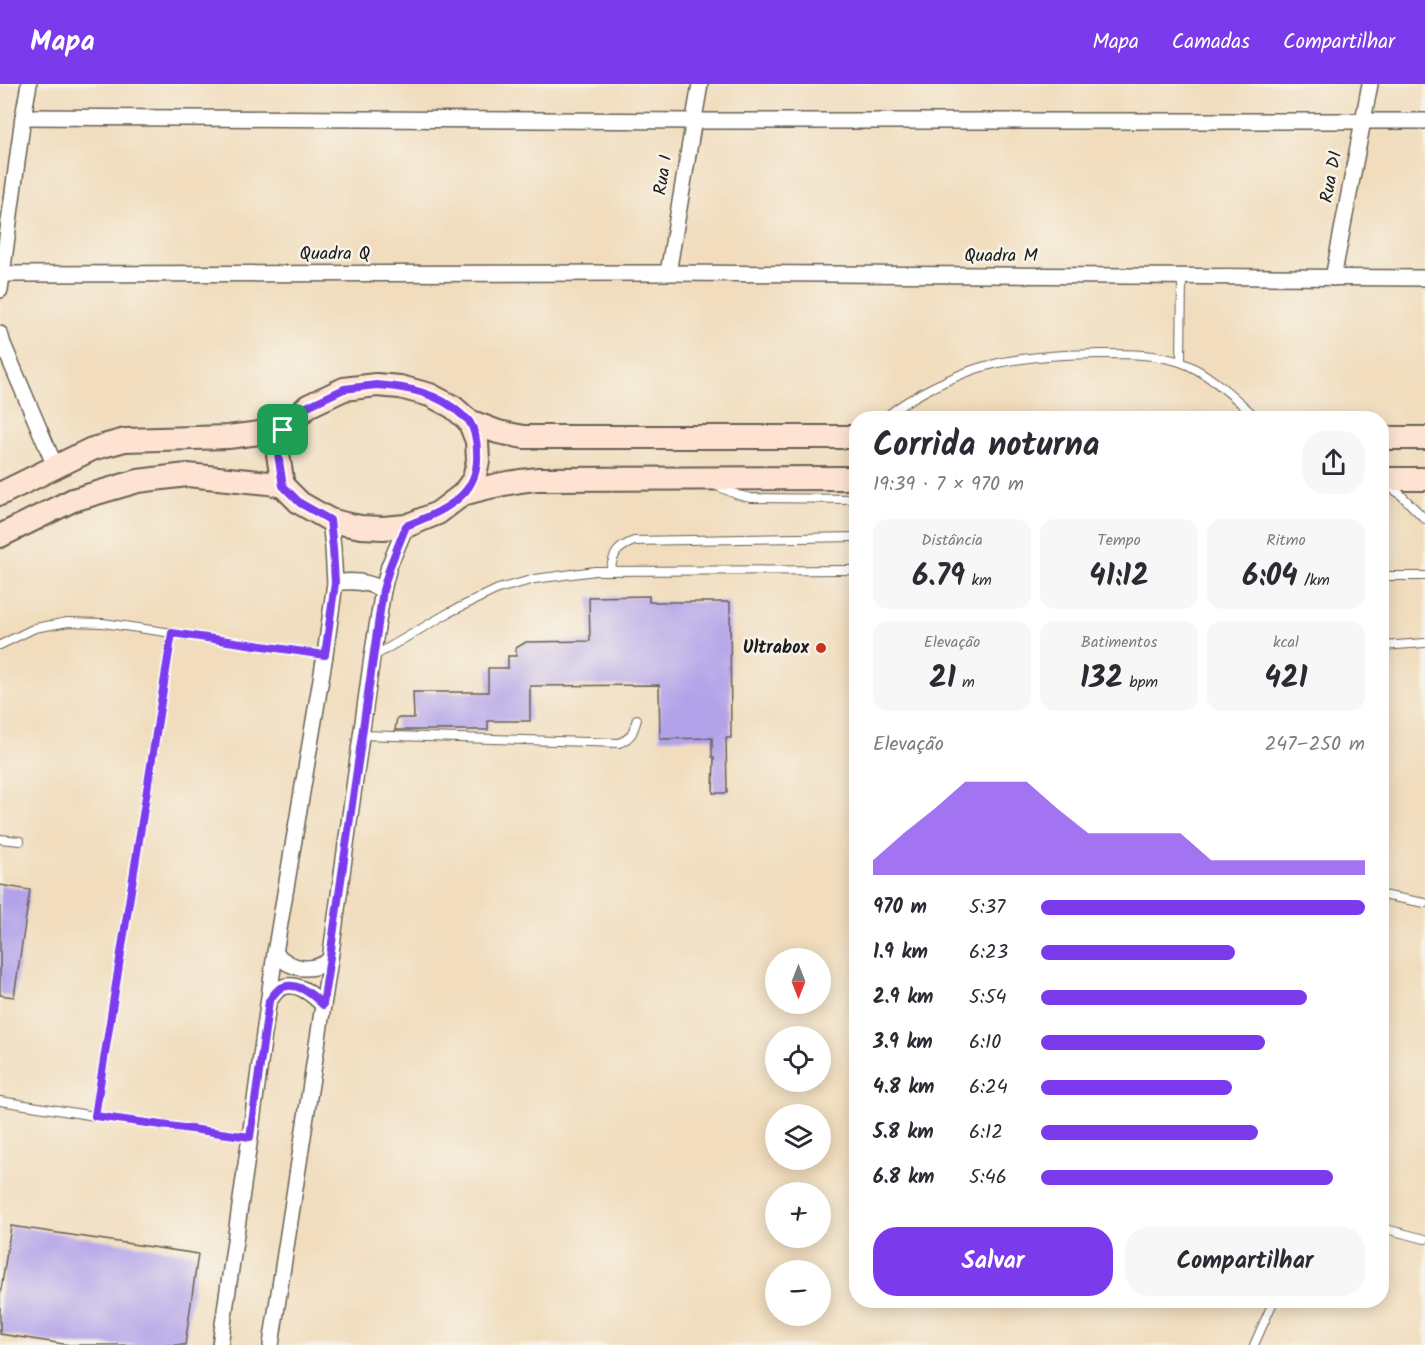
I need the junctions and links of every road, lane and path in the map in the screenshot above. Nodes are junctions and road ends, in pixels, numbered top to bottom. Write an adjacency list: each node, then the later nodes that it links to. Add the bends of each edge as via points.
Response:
1 (29, 84): 4 (street)
2 (700, 84): 7 (street, Rua I)
3 (1370, 84): 5 (street, Rua D1)
4 (22, 117): 7 (street); 9 (street)
5 (1363, 121): 6 (street); 7 (street); 11 (street, Rua D1)
6 (1425, 121)
7 (693, 122): 8 (street, Rua I)
8 (668, 273): 9 (street, Quadra Q); 10 (street, Quadra M)
9 (2, 274): 13 (street)
10 (1182, 277): 11 (street, Quadra M); 15 (lane)
11 (1333, 278): 12 (street, Quadra M)
12 (1425, 278)
13 (0, 290)
14 (0, 334): 23 (street)
15 (1181, 362): 16 (lane, via 1122,354 1035,356 984,366 952,378); 17 (lane, via 1207,376)
16 (893, 411)
17 (1249, 411)
18 (469, 421): 19 (main road, via 453,406 430,395 376,385 344,389 308,406); 20 (main road, via 524,437); 31 (main road, via 477,441 478,461 474,478)
19 (283, 430): 23 (main road, via 228,437 125,440 92,449); 29 (main road, via 278,454)
20 (849, 437)
21 (1389, 438): 22 (main road)
22 (1425, 438)
23 (55, 466): 30 (main road)
24 (705, 478): 25 (main road); 31 (main road, via 516,481); 32 (lane, via 727,491 751,498)
25 (849, 478)
26 (1425, 479): 27 (main road)
27 (1389, 480)
28 (1389, 485): 33 (lane)
29 (283, 486): 34 (main road, via 300,503); 36 (main road, via 187,475 138,481 73,500)
30 (0, 494)
31 (463, 495): 35 (main road, via 438,513)
32 (849, 499)
33 (1425, 519)
34 (330, 520): 35 (main road, via 361,527); 42 (street)
35 (406, 526): 43 (street)
36 (0, 536)
37 (849, 537): 39 (lane, via 634,541 616,550)
38 (849, 570): 39 (lane)
39 (610, 571): 49 (lane, via 535,579 498,589)
40 (1389, 576): 41 (lane)
41 (1425, 576)
42 (335, 583): 43 (street, via 360,582); 48 (street)
43 (383, 590): 49 (street)
44 (172, 633): 46 (lane, via 68,622 34,628); 48 (lane); 61 (lane)
45 (1425, 643): 47 (lane)
46 (0, 645)
47 (1389, 646)
48 (325, 655): 56 (street)
49 (372, 657): 51 (street)
50 (637, 718): 51 (lane, via 633,732 619,743)
51 (361, 735): 57 (street)
52 (0, 839): 53 (lane)
53 (20, 841)
54 (1389, 896): 55 (lane)
55 (1425, 903)
56 (275, 953): 57 (street, via 298,967 320,967); 58 (street)
57 (330, 960): 59 (street)
58 (269, 1001): 59 (street, via 279,989 289,986 299,987); 62 (street)
59 (323, 1005): 67 (street)
60 (0, 1101): 61 (lane)
61 (95, 1116): 62 (lane)
62 (250, 1137): 66 (street)
63 (1389, 1230): 64 (lane)
64 (1425, 1239)
65 (1270, 1308): 68 (lane)
66 (220, 1345)
67 (271, 1345)
68 (1254, 1345)

